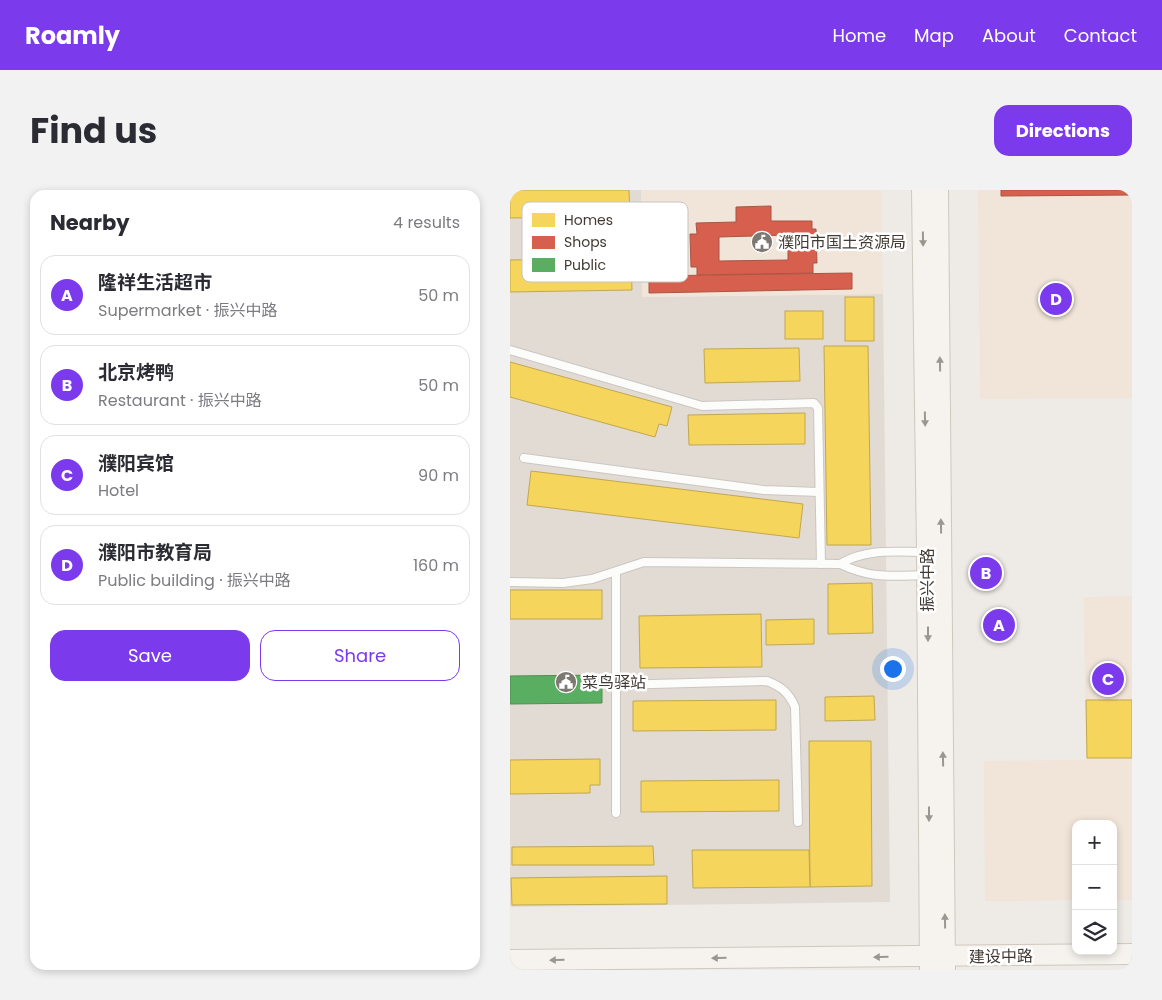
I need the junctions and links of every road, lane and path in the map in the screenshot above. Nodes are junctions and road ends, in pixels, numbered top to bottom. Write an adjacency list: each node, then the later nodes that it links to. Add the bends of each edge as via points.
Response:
1 (922, 190): 6 (street, 振兴中路, one-way to 6)
2 (938, 190): 17 (street, 振兴中路, one-way to 2)
3 (510, 350): 5 (lane, via 702,406 814,403 818,408)
4 (524, 458): 5 (lane, via 764,490)
5 (819, 492): 7 (lane)
6 (928, 552): 8 (lane, via 864,554); 10 (street, 振兴中路)
7 (821, 564): 8 (lane); 9 (lane, via 644,562)
8 (840, 564): 10 (lane, via 878,576)
9 (616, 572): 11 (lane, via 563,583); 12 (lane)
10 (927, 575): 17 (street, 振兴中路, one-way to 17)
11 (510, 582)
12 (616, 685): 13 (lane); 14 (lane, via 767,681 781,686 795,707)
13 (616, 813)
14 (798, 822)
15 (1132, 954): 17 (street, 建设中路)
16 (510, 960): 17 (street, 建设中路, one-way to 16)
17 (938, 963)

